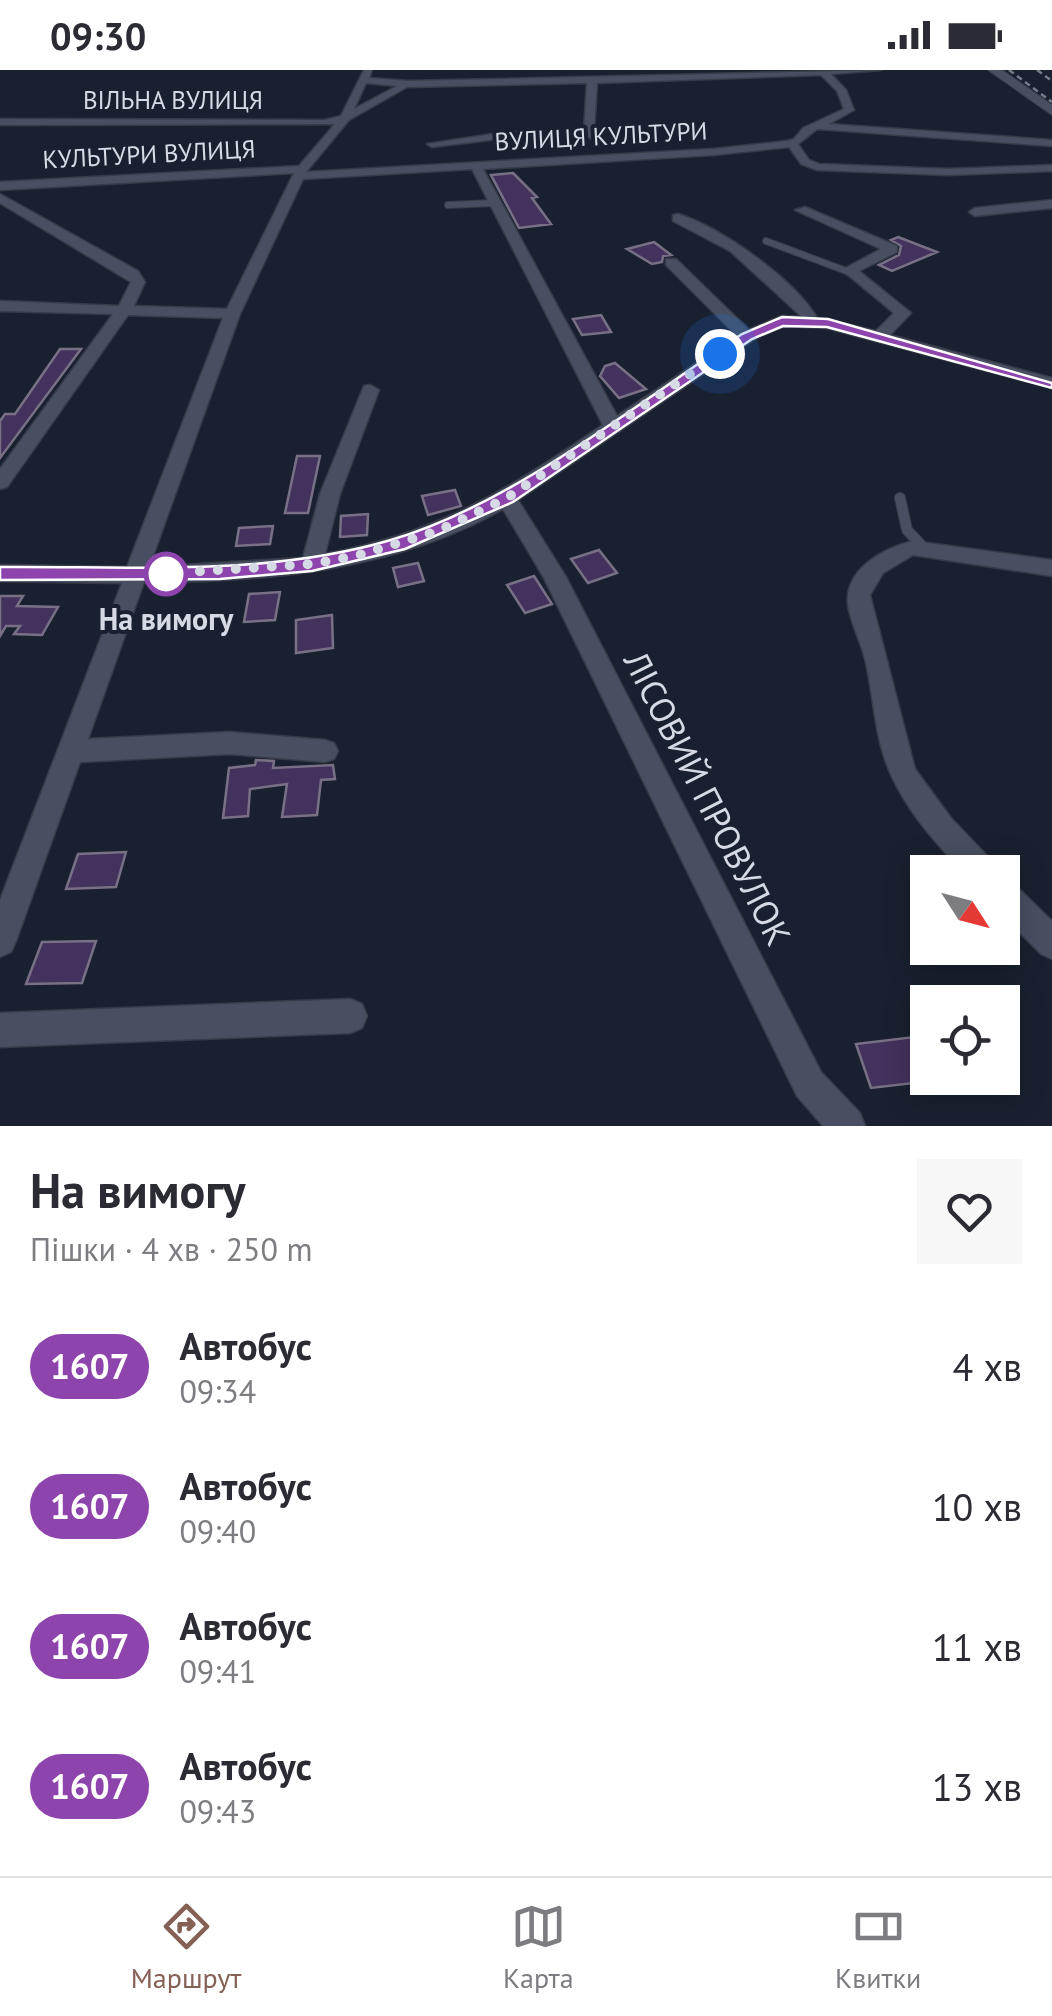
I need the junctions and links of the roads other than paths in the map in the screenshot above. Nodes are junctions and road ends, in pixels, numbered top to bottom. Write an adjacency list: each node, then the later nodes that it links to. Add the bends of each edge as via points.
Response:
1 (517, 70): 10 (street)
2 (665, 70): 8 (street)
3 (877, 70): 6 (street)
4 (994, 70): 12 (street)
5 (760, 72): 6 (street); 8 (street)
6 (826, 74): 15 (street, ВУЛИЦЯ КУЛЬТУРИ, via 850,108)
7 (366, 75): 11 (street); 13 (street)
8 (673, 79): 9 (street)
9 (592, 81): 10 (street); 16 (street)
10 (511, 82): 11 (street)
11 (409, 84): 13 (street)
12 (1052, 111)
13 (346, 118): 14 (street, ВІЛЬНА ВУЛИЦЯ); 23 (street)
14 (0, 122)
15 (818, 126): 17 (street, ВУЛИЦЯ КУЛЬТУРИ); 18 (street)
16 (590, 134): 19 (street); 20 (street)
17 (792, 143): 20 (street, ВУЛИЦЯ КУЛЬТУРИ); 22 (street, via 805,162 820,167)
18 (1052, 143)
19 (432, 144)
20 (612, 156): 21 (street, ВУЛИЦЯ КУЛЬТУРИ)
21 (476, 166): 23 (street, ВУЛИЦЯ КУЛЬТУРИ); 27 (street)
22 (1052, 168)
23 (301, 173): 24 (street, КУЛЬТУРИ ВУЛИЦЯ); 38 (street)
24 (106, 179): 25 (street, КУЛЬТУРИ ВУЛИЦЯ); 26 (street)
25 (0, 186)
26 (0, 197): 37 (street, via 135,275 138,286)
27 (494, 203): 29 (lane); 44 (street)
28 (1052, 204): 31 (street)
29 (448, 206)
30 (801, 210): 35 (street, via 892,249)
31 (976, 212)
32 (678, 218): 39 (street, via 744,252)
33 (766, 241): 35 (lane)
34 (671, 262): 40 (street)
35 (849, 272): 41 (street, via 903,313)
36 (0, 306): 37 (street)
37 (125, 309): 38 (street); 45 (street)
38 (232, 314): 52 (street)
39 (811, 321): 40 (street, via 782,322); 41 (street)
40 (747, 336): 44 (street)
41 (879, 338): 42 (street)
42 (1052, 384)
43 (370, 390): 49 (street, via 330,494)
44 (614, 426): 46 (street)
45 (0, 483)
46 (507, 498): 49 (street, via 398,545); 61 (street, ЛІСОВИЙ ПРОВУЛОК, via 556,577 809,1084)
47 (900, 498): 48 (lane, via 908,530)
48 (924, 548): 50 (street); 55 (street, via 902,550 866,577 860,607 879,662 892,746 936,819)
49 (312, 564): 52 (street)
50 (1052, 568)
51 (0, 573): 52 (street)
52 (136, 575): 53 (street)
53 (71, 751): 54 (street, via 213,743); 57 (street)
54 (325, 751)
55 (968, 855)
56 (1020, 910): 58 (street)
57 (0, 942)
58 (1052, 943)
59 (350, 1016): 60 (street)
60 (0, 1030)
61 (847, 1126)

